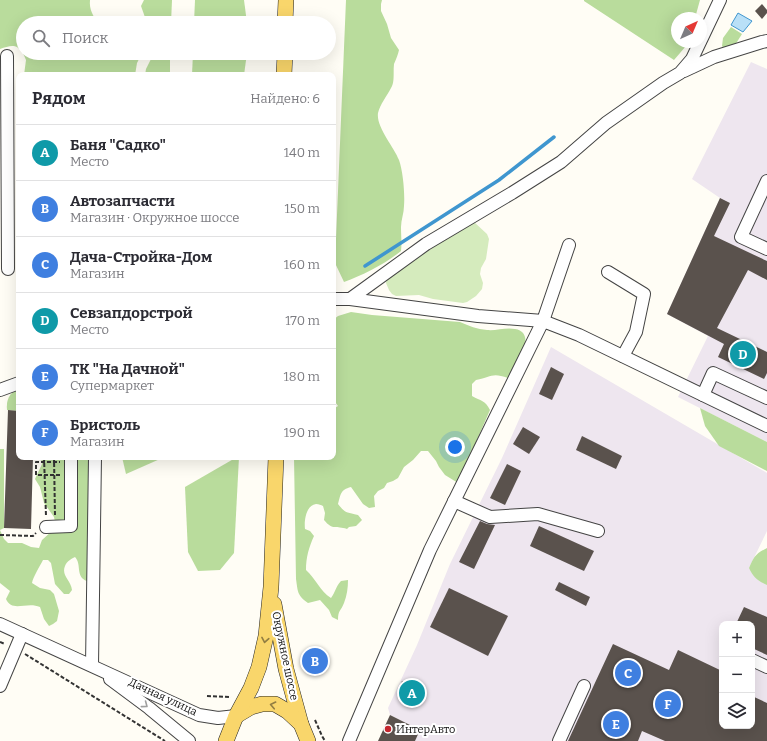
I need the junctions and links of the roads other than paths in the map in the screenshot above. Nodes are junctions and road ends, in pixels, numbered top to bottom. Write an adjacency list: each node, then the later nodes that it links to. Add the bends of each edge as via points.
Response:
1 (286, 0): 3 (main road)
2 (720, 0): 4 (street)
3 (285, 16)
4 (707, 28)
5 (767, 41): 10 (street, via 714,57)
6 (698, 48): 10 (street)
7 (7, 56): 11 (street)
8 (285, 60): 9 (main road)
9 (284, 72)
10 (680, 73): 18 (street, via 606,123 561,162 426,244)
11 (4, 102): 15 (street)
12 (767, 181): 14 (street, via 741,238)
13 (569, 245): 19 (street)
14 (767, 249)
15 (9, 269)
16 (608, 272): 20 (street, via 644,294 636,332)
17 (336, 299): 18 (street)
18 (350, 299): 19 (street, via 478,316)
19 (543, 321): 20 (street); 29 (street)
20 (623, 356): 23 (street)
21 (16, 384): 22 (street)
22 (0, 390)
23 (702, 395): 24 (street, via 713,373); 25 (street)
24 (766, 395)
25 (767, 426)
26 (71, 460): 30 (street, via 72,526)
27 (95, 460): 36 (street)
28 (276, 460): 32 (main road, Окружное шоссе)
29 (454, 501): 31 (street, via 490,517 538,514); 45 (street, via 430,550)
30 (51, 527)
31 (598, 531)
32 (271, 587): 40 (main road, Окружное шоссе, one-way to 40, via 266,636 259,667); 41 (main road, Окружное шоссе, via 286,669)
33 (0, 624): 34 (street, Дачная улица)
34 (22, 634): 36 (street, Дачная улица); 38 (street)
35 (755, 661): 37 (street)
36 (92, 665): 40 (street, Дачная улица, via 198,715 218,718); 42 (street, Дачная улица, one-way to 42)
37 (767, 667)
38 (0, 686)
39 (584, 686): 46 (street)
40 (236, 716): 41 (main road, Окружное шоссе, one-way to 40, via 275,704 262,704); 43 (main road, Окружное шоссе)
41 (301, 724): 44 (main road, Окружное шоссе)
42 (189, 741)
43 (226, 741)
44 (308, 741)
45 (349, 741)
46 (559, 741)

